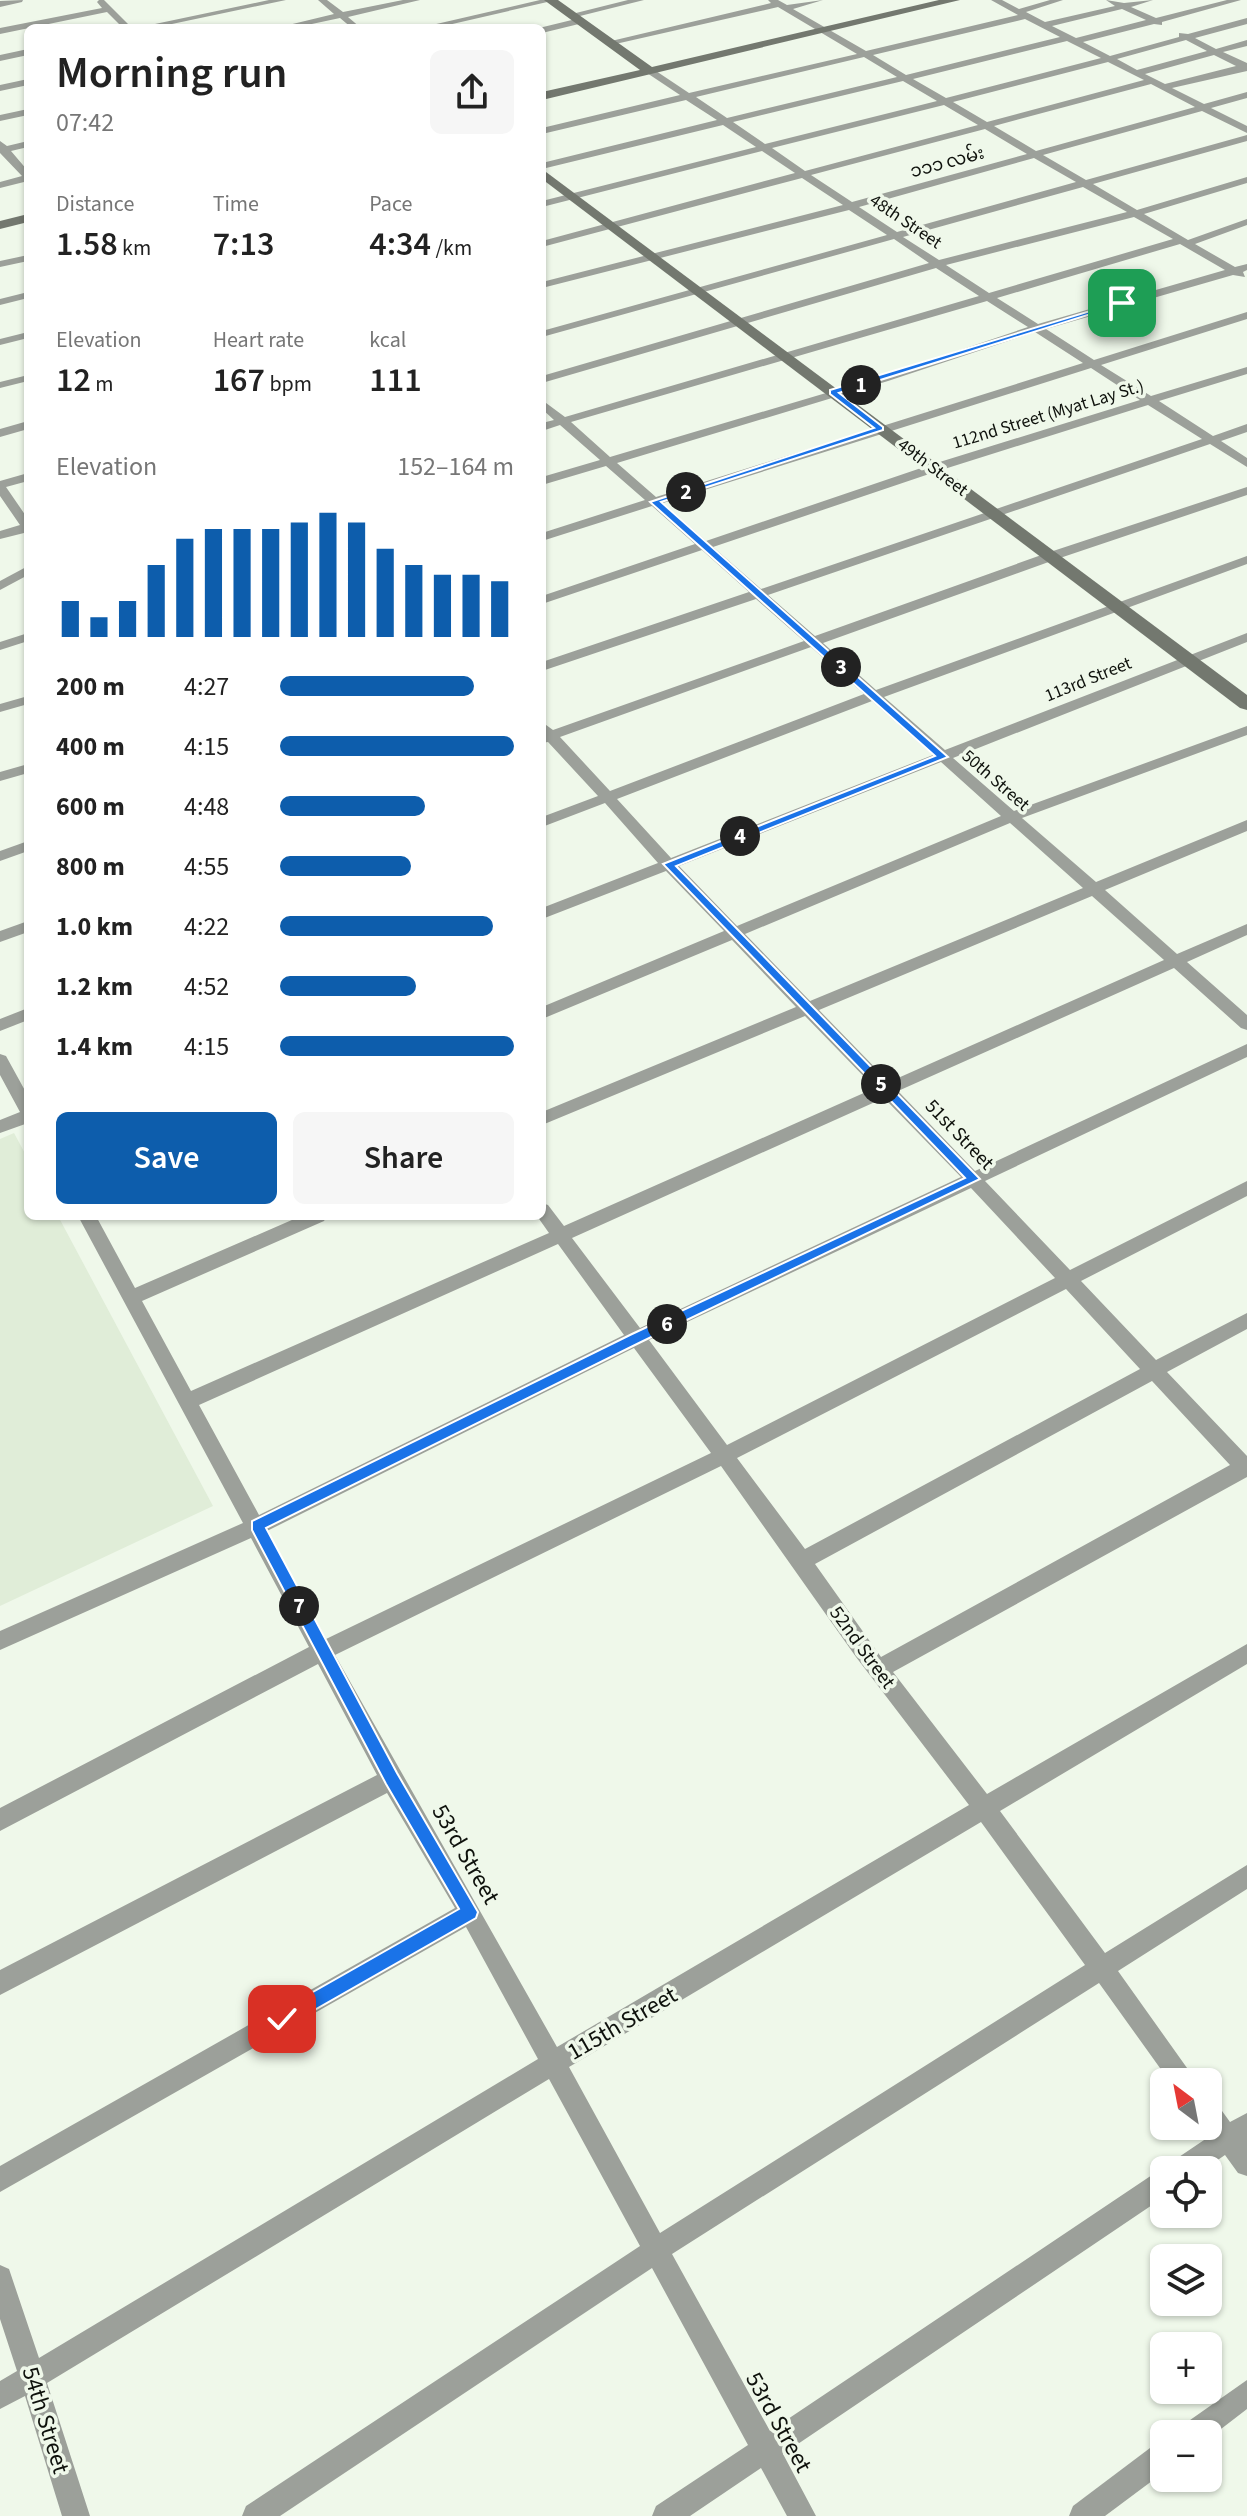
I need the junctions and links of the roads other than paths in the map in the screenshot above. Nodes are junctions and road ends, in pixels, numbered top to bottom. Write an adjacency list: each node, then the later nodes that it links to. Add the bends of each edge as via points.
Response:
1 (19, 0): 15 (street)
2 (99, 0): 18 (street)
3 (282, 0): 28 (street)
4 (322, 0): 21 (street)
5 (416, 0): 21 (street)
6 (551, 0): 23 (main road, 48th Street); 31 (street)
7 (640, 0): 23 (street)
8 (819, 0): 16 (street)
9 (954, 0): 35 (main road)
10 (995, 0): 19 (street)
11 (1059, 0): 19 (street)
12 (1110, 0): 17 (street)
13 (1149, 0): 17 (street)
14 (1229, 1): 20 (street); 24 (street)
15 (0, 4)
16 (779, 4): 35 (street); 39 (street)
17 (1122, 6): 24 (street); 32 (street)
18 (109, 9): 26 (street); 27 (street)
19 (1017, 12): 22 (street)
20 (1247, 12)
21 (340, 15): 29 (street); 30 (street)
22 (1027, 16): 32 (street); 43 (street)
23 (576, 18): 34 (street); 39 (main road, 48th Street)
24 (1154, 21): 37 (street); 38 (street)
25 (1247, 21): 37 (street)
26 (35, 24)
27 (124, 24)
28 (160, 24)
29 (298, 24)
30 (352, 24)
31 (441, 24)
32 (1044, 25): 38 (street)
33 (24, 26): 36 (street)
34 (546, 29)
35 (822, 30): 43 (street); 47 (main road)
36 (0, 31)
37 (1185, 36): 41 (street); 45 (street)
38 (1072, 40): 45 (street); 49 (street)
39 (611, 42): 47 (main road, 48th Street)
40 (1247, 43): 41 (street)
41 (1215, 51): 46 (street); 48 (street)
42 (24, 53): 44 (street)
43 (865, 55): 49 (street); 56 (street)
44 (0, 58)
45 (1107, 58): 48 (street); 57 (street)
46 (1246, 67): 52 (street)
47 (650, 71): 54 (main road); 56 (street, 48th Street)
48 (1136, 73): 50 (street)
49 (904, 78): 57 (street); 61 (street)
50 (1152, 81): 52 (street); 62 (street)
51 (24, 83): 53 (street)
52 (1163, 87): 58 (street)
53 (0, 88)
54 (546, 95)
55 (1247, 95): 58 (street, ၁၁၁ လမ်း)
56 (689, 97): 61 (street, 48th Street); 64 (street)
57 (943, 102): 62 (street); 67 (street)
58 (1202, 108): 63 (street); 69 (street, ၁၁၁ လမ်း)
59 (24, 113): 60 (street)
60 (0, 118)
61 (725, 121): 67 (street, 48th Street); 70 (street)
62 (986, 126): 69 (street); 72 (street)
63 (1245, 128)
64 (546, 130)
65 (1247, 138): 77 (street)
66 (24, 145): 68 (street)
67 (762, 146): 72 (street, 48th Street); 78 (street)
68 (1, 148): 71 (street)
69 (1036, 154): 77 (street); 80 (street, ၁၁၁ လမ်း)
70 (546, 165)
71 (24, 174)
72 (804, 175): 80 (street, 48th Street); 85 (street)
73 (546, 176): 78 (main road, 49th Street)
74 (24, 179): 76 (street)
75 (1247, 180): 81 (street)
76 (0, 185)
77 (1089, 185): 81 (street); 86 (street)
78 (573, 196): 79 (street); 85 (main road, 49th Street)
79 (546, 203)
80 (851, 206): 86 (street, 48th Street); 89 (street, ၁၁၁ လမ်း)
81 (1137, 213): 87 (street); 92 (street)
82 (24, 219): 84 (main road)
83 (1247, 222): 87 (street)
84 (0, 225)
85 (611, 225): 88 (street); 89 (main road, 49th Street)
86 (895, 235): 92 (street, 48th Street); 97 (street)
87 (1185, 241): 94 (street); 99 (street)
88 (546, 243)
89 (653, 255): 96 (street, ၁၁၁ လမ်း); 97 (main road, 49th Street)
90 (24, 259): 91 (street)
91 (0, 264)
92 (937, 264): 99 (street, 48th Street); 102 (street)
93 (1247, 267): 94 (street)
94 (1234, 271): 95 (street); 103 (street)
95 (1247, 278)
96 (546, 284)
97 (697, 289): 102 (main road, 49th Street); 104 (street)
98 (24, 296): 100 (street)
99 (988, 297): 103 (street, 48th Street); 107 (street)
100 (0, 302)
101 (1247, 315): 108 (street)
102 (741, 322): 107 (main road, 49th Street); 111 (street)
103 (1038, 329): 108 (street, 48th Street); 113 (street)
104 (546, 333)
105 (24, 336): 106 (street)
106 (0, 342)
107 (786, 357): 113 (main road, 49th Street); 116 (street)
108 (1089, 362): 114 (street, 48th Street); 119 (street)
109 (1247, 370): 114 (street, 112nd Street (Myat Lay St.))
110 (24, 379): 112 (street)
111 (546, 379)
112 (0, 385)
113 (833, 392): 119 (main road, 49th Street); 123 (street)
114 (1149, 401): 122 (street, 48th Street); 125 (street, 112nd Street (Myat Lay St.))
115 (546, 406): 116 (street, 50th Street)
116 (563, 421): 118 (street); 123 (street, 50th Street)
117 (24, 426): 121 (street)
118 (546, 426)
119 (880, 428): 125 (main road, 49th Street); 130 (street)
120 (1247, 428): 122 (street)
121 (0, 433)
122 (1212, 440): 124 (street, 48th Street); 131 (street)
123 (608, 460): 127 (street); 130 (street, 50th Street)
124 (1247, 463)
125 (934, 468): 131 (main road, 49th Street); 136 (street, 112nd Street (Myat Lay St.))
126 (24, 478): 128 (street)
127 (546, 480)
128 (0, 486): 132 (street)
129 (1247, 491): 137 (street)
130 (655, 502): 135 (street); 136 (street, 50th Street)
131 (994, 513): 137 (main road, 49th Street); 141 (street)
132 (24, 522)
133 (24, 529): 134 (street)
134 (0, 535)
135 (546, 536)
136 (705, 546): 141 (street, 50th Street); 142 (street, 112nd Street (Myat Lay St.))
137 (1052, 556): 143 (main road, 49th Street); 146 (street)
138 (1247, 560): 143 (street)
139 (24, 572): 140 (street)
140 (0, 586)
141 (758, 594): 146 (street, 50th Street); 149 (street)
142 (546, 599)
143 (1120, 606): 148 (main road, 49th Street); 150 (street)
144 (1247, 637): 148 (street, 113rd Street)
145 (24, 638): 147 (street)
146 (813, 642): 150 (street, 50th Street); 155 (street)
147 (0, 646)
148 (1190, 658): 152 (main road, 49th Street); 157 (street, 113rd Street)
149 (546, 666)
150 (873, 696): 157 (street, 50th Street); 160 (street)
151 (24, 701): 153 (street)
152 (1247, 704)
153 (0, 708)
154 (1247, 730): 161 (street)
155 (546, 734)
156 (546, 735): 160 (street, 51st Street)
157 (943, 757): 161 (street, 50th Street); 166 (street, 113rd Street)
158 (24, 769): 159 (street)
159 (0, 777)
160 (608, 798): 162 (street); 166 (street, 51st Street)
161 (1011, 817): 167 (street, 50th Street); 171 (street)
162 (546, 821)
163 (1247, 825): 167 (street)
164 (24, 847): 165 (street)
165 (0, 856)
166 (668, 864): 168 (street, 113rd Street); 171 (street, 51st Street)
167 (1091, 887): 173 (street, 50th Street); 174 (street)
168 (546, 912)
169 (24, 928): 172 (street)
170 (1247, 929): 173 (street)
171 (733, 932): 174 (street, 51st Street); 175 (street)
172 (0, 937)
173 (1174, 960): 177 (street, 50th Street); 181 (street)
174 (808, 1008): 181 (street, 51st Street); 184 (street)
175 (546, 1011)
176 (24, 1016): 178 (street)
177 (1247, 1024)
178 (0, 1025)
179 (1247, 1050): 186 (street)
180 (0, 1060): 182 (street)
181 (885, 1088): 186 (street, 51st Street); 191 (street)
182 (24, 1106)
183 (24, 1116): 185 (street)
184 (546, 1117)
185 (0, 1127)
186 (973, 1179): 192 (street, 51st Street); 195 (street)
187 (1247, 1188): 192 (street)
188 (546, 1216): 191 (street, 52nd Street)
189 (89, 1220): 193 (street, 53rd Street)
190 (309, 1220): 193 (street)
191 (561, 1237): 195 (street, 52nd Street); 197 (street)
192 (1068, 1279): 196 (street, 51st Street); 198 (street)
193 (132, 1297): 197 (street, 53rd Street)
194 (1247, 1320): 196 (street)
195 (636, 1338): 198 (street, 52nd Street); 200 (street)
196 (1152, 1368): 199 (street, 51st Street); 201 (street)
197 (189, 1401): 200 (street, 53rd Street)
198 (723, 1456): 201 (street, 52nd Street); 203 (street)
199 (1246, 1467): 205 (street)
200 (257, 1526): 202 (street); 203 (street, 53rd Street)
201 (802, 1561): 205 (street, 52nd Street)
202 (0, 1641)
203 (322, 1651): 206 (street, 53rd Street); 208 (street)
204 (1247, 1653): 207 (street, 115th Street)
205 (879, 1669): 207 (street, 52nd Street)
206 (391, 1779): 210 (street, 53rd Street); 212 (street)
207 (986, 1810): 211 (street, 52nd Street); 213 (street, 115th Street)
208 (0, 1820)
209 (1247, 1876): 211 (street)
210 (470, 1912): 213 (street, 53rd Street); 218 (street)
211 (1100, 1968): 214 (street, 52nd Street); 220 (street)
212 (0, 1983)
213 (553, 2063): 220 (street, 53rd Street); 222 (street, 115th Street)
214 (1175, 2068)
215 (1237, 2132): 216 (street); 217 (street)
216 (1202, 2156)
217 (1247, 2164)
218 (0, 2180)
219 (1150, 2191): 226 (street)
220 (654, 2251): 226 (street, 53rd Street); 229 (street)
221 (2, 2289): 222 (street, 54th Street)
222 (33, 2376): 224 (street, 115th Street); 228 (street, 54th Street)
223 (1247, 2393): 225 (street)
224 (0, 2396)
225 (1211, 2420)
226 (764, 2451): 230 (street); 231 (street, 53rd Street)
227 (1150, 2466): 232 (street)
228 (71, 2514)
229 (256, 2516)
230 (666, 2516)
231 (802, 2516)
232 (1083, 2516)

